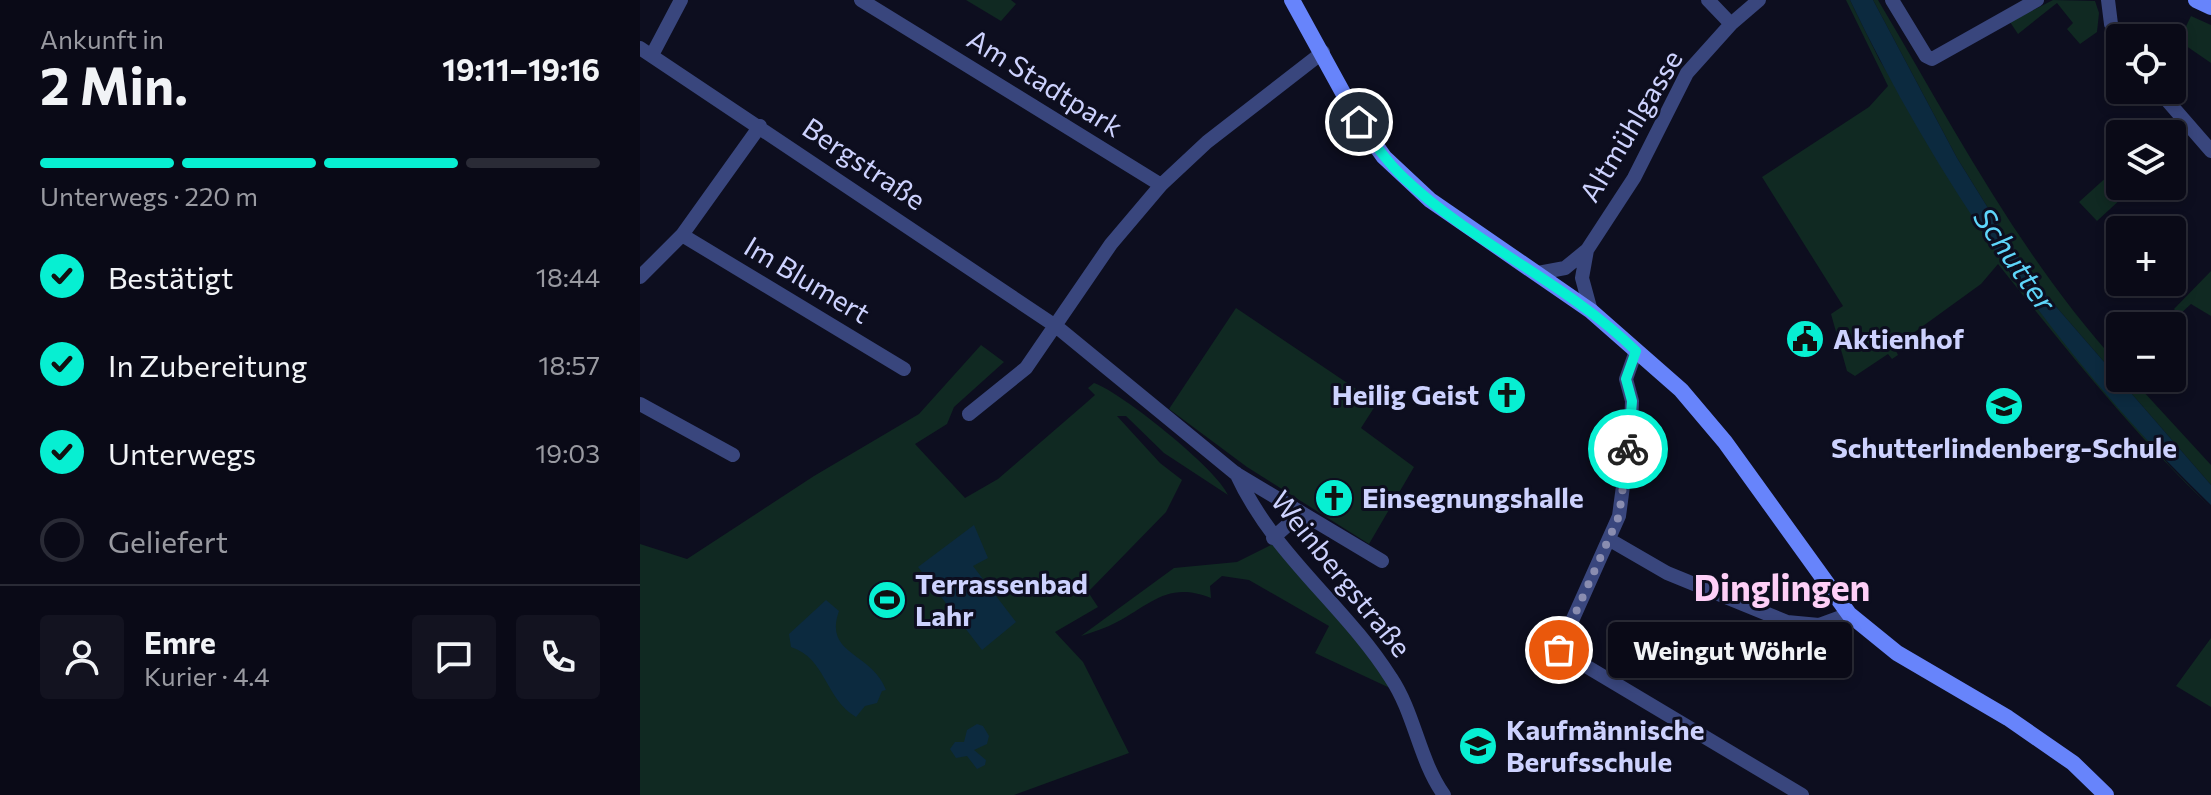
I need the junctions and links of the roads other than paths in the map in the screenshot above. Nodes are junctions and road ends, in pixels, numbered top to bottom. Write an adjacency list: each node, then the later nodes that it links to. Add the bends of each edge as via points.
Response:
1 (681, 0): 13 (street)
2 (861, 0): 18 (street, Am Stadtpark)
3 (1292, 0): 14 (street)
4 (1708, 0): 11 (street)
5 (1759, 0): 11 (street, Altmühlgasse)
6 (1892, 0): 7 (street, via 1932,59)
7 (2037, 0)
8 (2108, 0): 12 (street)
9 (2196, 0): 10 (street)
10 (2211, 7)
11 (1731, 24): 20 (street, Altmühlgasse, via 1687,73 1634,178)
12 (2111, 24)
13 (646, 51): 16 (street, Bergstraße)
14 (1323, 52): 18 (street, via 1207,142); 21 (street, via 1359,122 1403,177)
15 (2170, 104): 17 (street)
16 (760, 126): 19 (street); 24 (street, Bergstraße)
17 (2211, 151)
18 (1161, 185): 24 (street, via 1111,244)
19 (682, 235): 22 (street); 26 (street, Im Blumert)
20 (1587, 250): 21 (street, Altmühlgasse, via 1565,268); 23 (street, via 1582,278)
21 (1538, 273): 23 (street)
22 (640, 277)
23 (1591, 311): 25 (street)
24 (1057, 327): 28 (street, via 1026,368); 30 (street, Bergstraße)
25 (1636, 351): 33 (street, via 1626,379 1631,414 1623,494); 35 (street, via 1707,419)
26 (904, 369)
27 (640, 404): 29 (street)
28 (969, 414)
29 (733, 455)
30 (1235, 473): 31 (street, Bergstraße); 32 (street, Weinbergstraße)
31 (1300, 514): 32 (street); 34 (street, Bergstraße)
32 (1273, 538): 36 (street, Weinbergstraße, via 1393,681)
33 (1610, 540): 35 (street, via 1667,573 1787,622 1819,625); 37 (street, via 1559,650)
34 (1382, 561)
35 (1849, 614): 38 (street, via 1897,653 2073,763)
36 (1444, 795)
37 (1802, 795)
38 (2106, 795)

